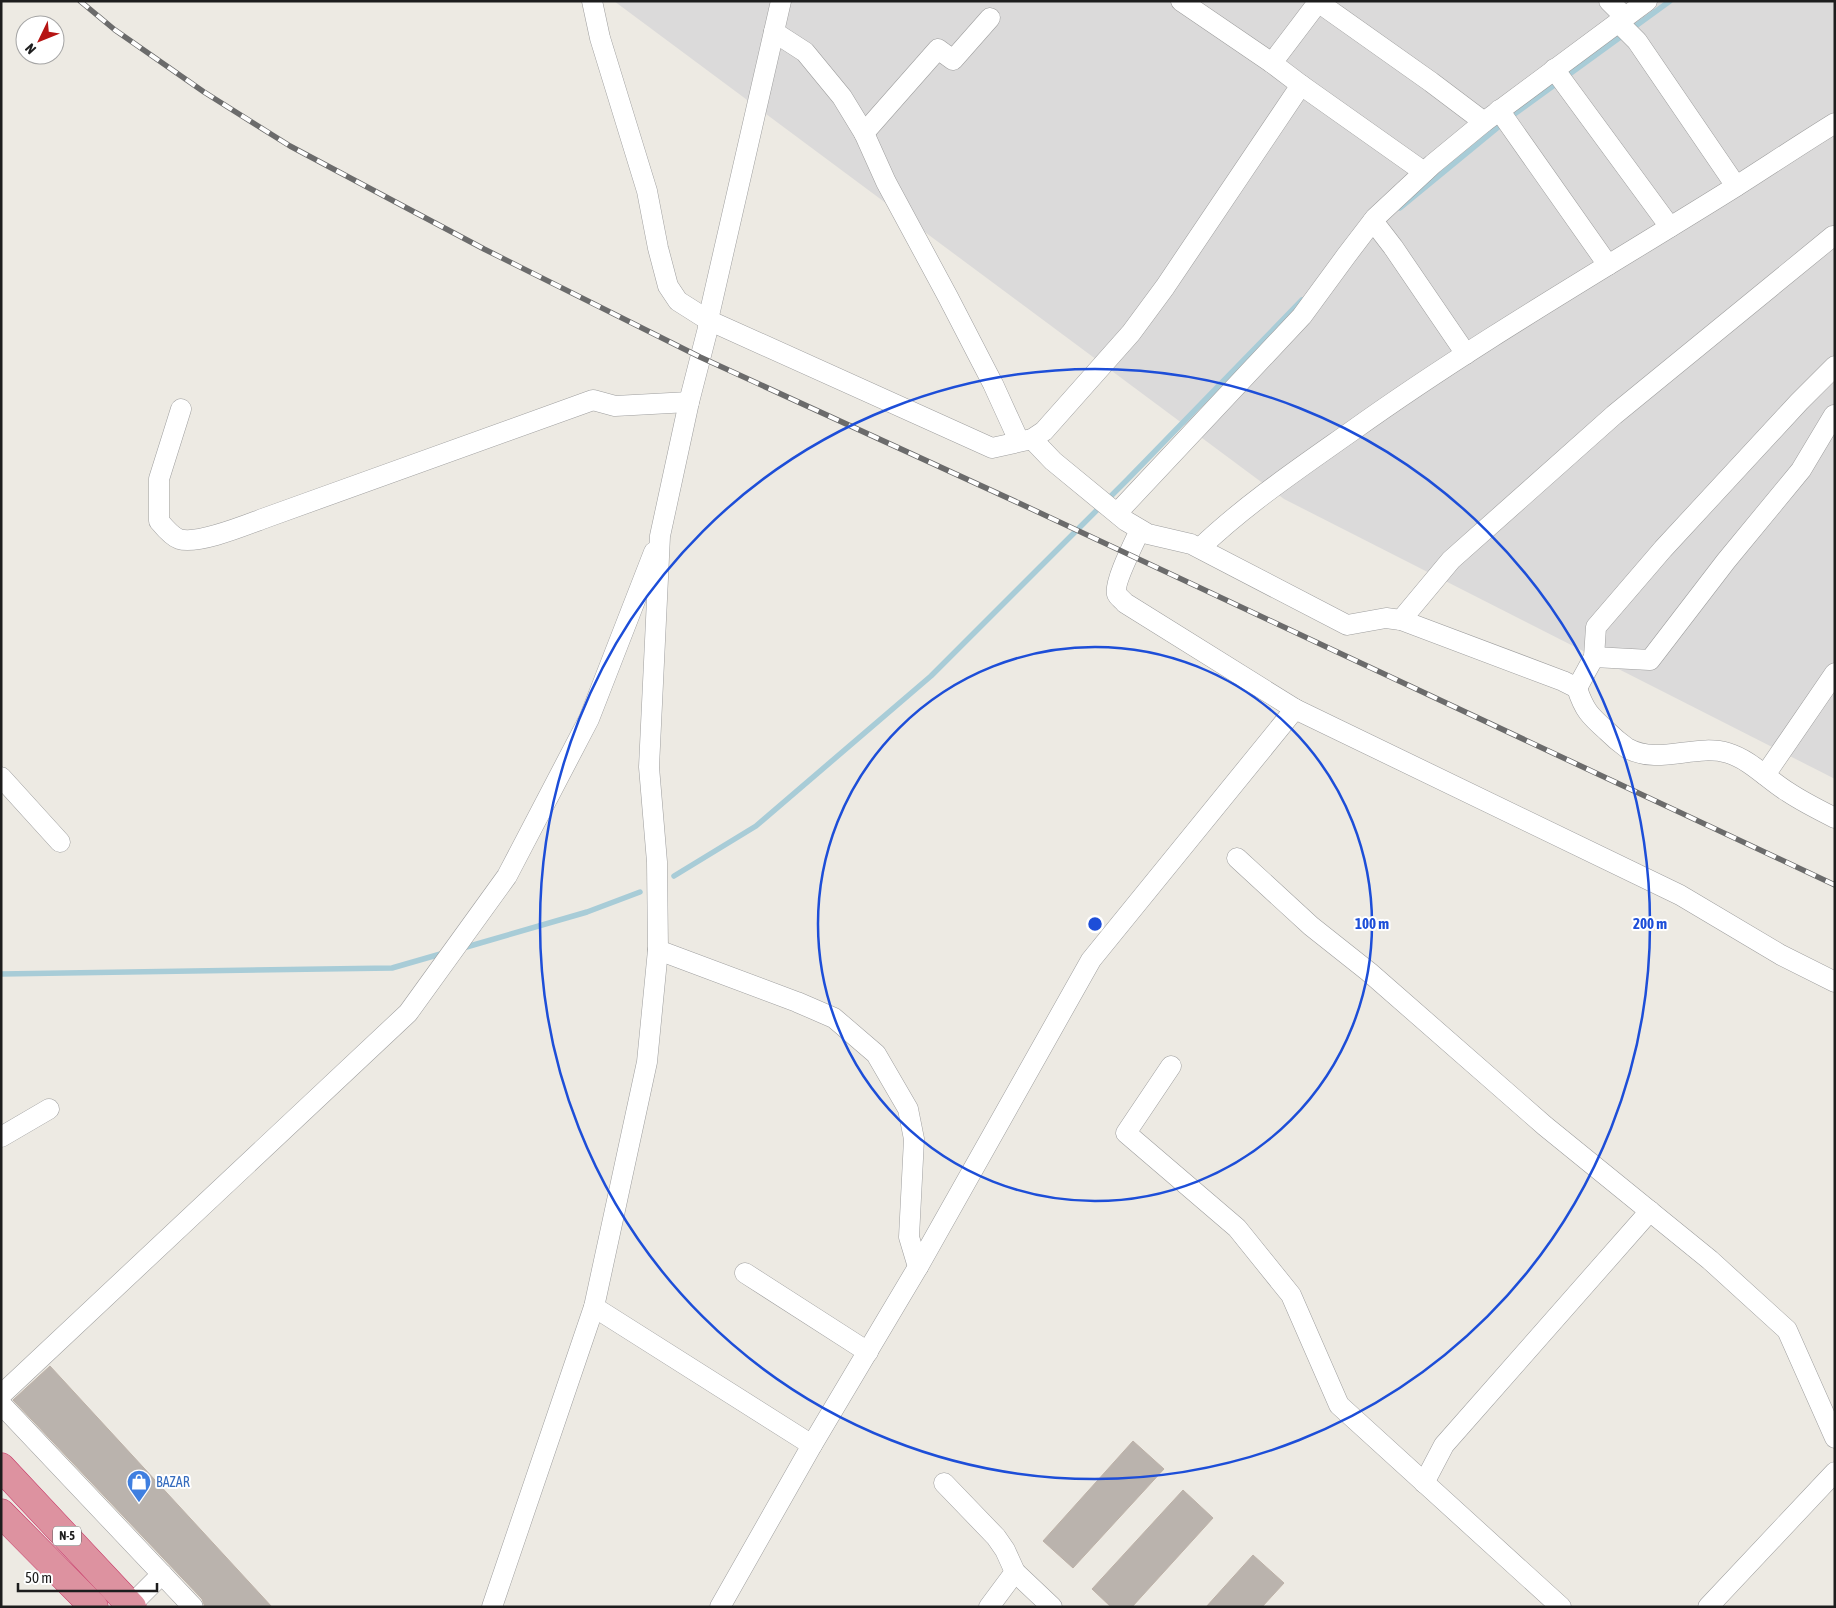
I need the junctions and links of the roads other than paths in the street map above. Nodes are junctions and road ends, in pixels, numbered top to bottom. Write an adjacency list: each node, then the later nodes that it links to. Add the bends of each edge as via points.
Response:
1 (592, 1): 22 (street, via 600,38 647,191 668,286 678,301)
2 (781, 1): 9 (street)
3 (1181, 1): 10 (street)
4 (1609, 1): 8 (street)
5 (1647, 1): 8 (street)
6 (1319, 2): 10 (street); 13 (street, via 1431,82)
7 (990, 18): 15 (street, via 953,60 938,49)
8 (1622, 20): 11 (street); 17 (street)
9 (774, 32): 15 (street, via 804,52 842,97); 22 (street)
10 (1272, 63): 12 (street)
11 (1554, 69): 13 (street); 19 (street)
12 (1301, 85): 16 (street); 28 (street, via 1166,287 1136,326 1044,431)
13 (1492, 116): 16 (street); 21 (street)
14 (1835, 123): 17 (street)
15 (864, 134): 28 (street, via 886,182)
16 (1424, 172): 18 (street)
17 (1736, 186): 19 (street)
18 (1373, 221): 23 (street); 29 (street, via 1302,316)
19 (1670, 227): 21 (street)
20 (1834, 236): 33 (street, via 1614,415 1451,560)
21 (1608, 265): 23 (street)
22 (708, 320): 25 (street); 28 (street, via 992,448)
23 (1466, 354): 32 (street, via 1312,459)
24 (1835, 366): 34 (street, via 1798,402 1596,627)
25 (689, 402): 26 (street, via 615,406 593,400 202,539 179,539 158,521 159,479); 31 (street)
26 (181, 409)
27 (1834, 415): 34 (street, via 1801,470 1650,660)
28 (1026, 440): 29 (street)
29 (1117, 513): 30 (street)
30 (1140, 530): 32 (street); 37 (street, via 1121,572 1117,595)
31 (660, 536): 43 (street, via 649,767 657,862); 53 (street, via 589,719 507,876 408,1013)
32 (1200, 548): 33 (street, via 1347,625 1386,618)
33 (1401, 620): 36 (street)
34 (1594, 657): 36 (street)
35 (1835, 673): 38 (street)
36 (1577, 688): 38 (street, via 1582,705 1592,718 1635,752 1652,756 1720,751 1746,762)
37 (1295, 709): 44 (street, via 1680,895 1781,955); 49 (street, via 1091,960)
38 (1765, 775): 40 (street)
39 (1, 777): 41 (street)
40 (1835, 818)
41 (60, 842)
42 (1237, 858): 48 (street, via 1311,926 1369,972 1545,1126)
43 (658, 950): 49 (street, via 834,1018 876,1054 908,1110 914,1138 909,1237); 51 (street, via 647,1062)
44 (1835, 982)
45 (1171, 1066): 59 (street, via 1126,1133 1237,1228 1291,1295 1339,1405)
46 (49, 1109): 47 (street)
47 (1, 1137)
48 (1650, 1211): 55 (street, via 1787,1330); 59 (street, via 1444,1445)
49 (918, 1267): 52 (street)
50 (745, 1273): 52 (street)
51 (594, 1307): 56 (street); 67 (street)
52 (868, 1352): 56 (street)
53 (1, 1395)
54 (1, 1404): 63 (street)
55 (1835, 1438)
56 (812, 1445): 68 (street)
57 (1, 1467): 65 (highway, N-5)
58 (1835, 1472): 72 (street)
59 (1424, 1482): 71 (street)
60 (944, 1483): 62 (street, via 996,1537)
61 (1, 1514): 64 (highway, N-5)
62 (1015, 1572): 69 (street); 70 (street)
63 (162, 1574): 65 (street); 66 (street)
64 (83, 1603)
65 (131, 1606)
66 (192, 1607)
67 (492, 1607)
68 (720, 1607)
69 (989, 1607)
70 (1052, 1607)
71 (1561, 1607)
72 (1708, 1607)

